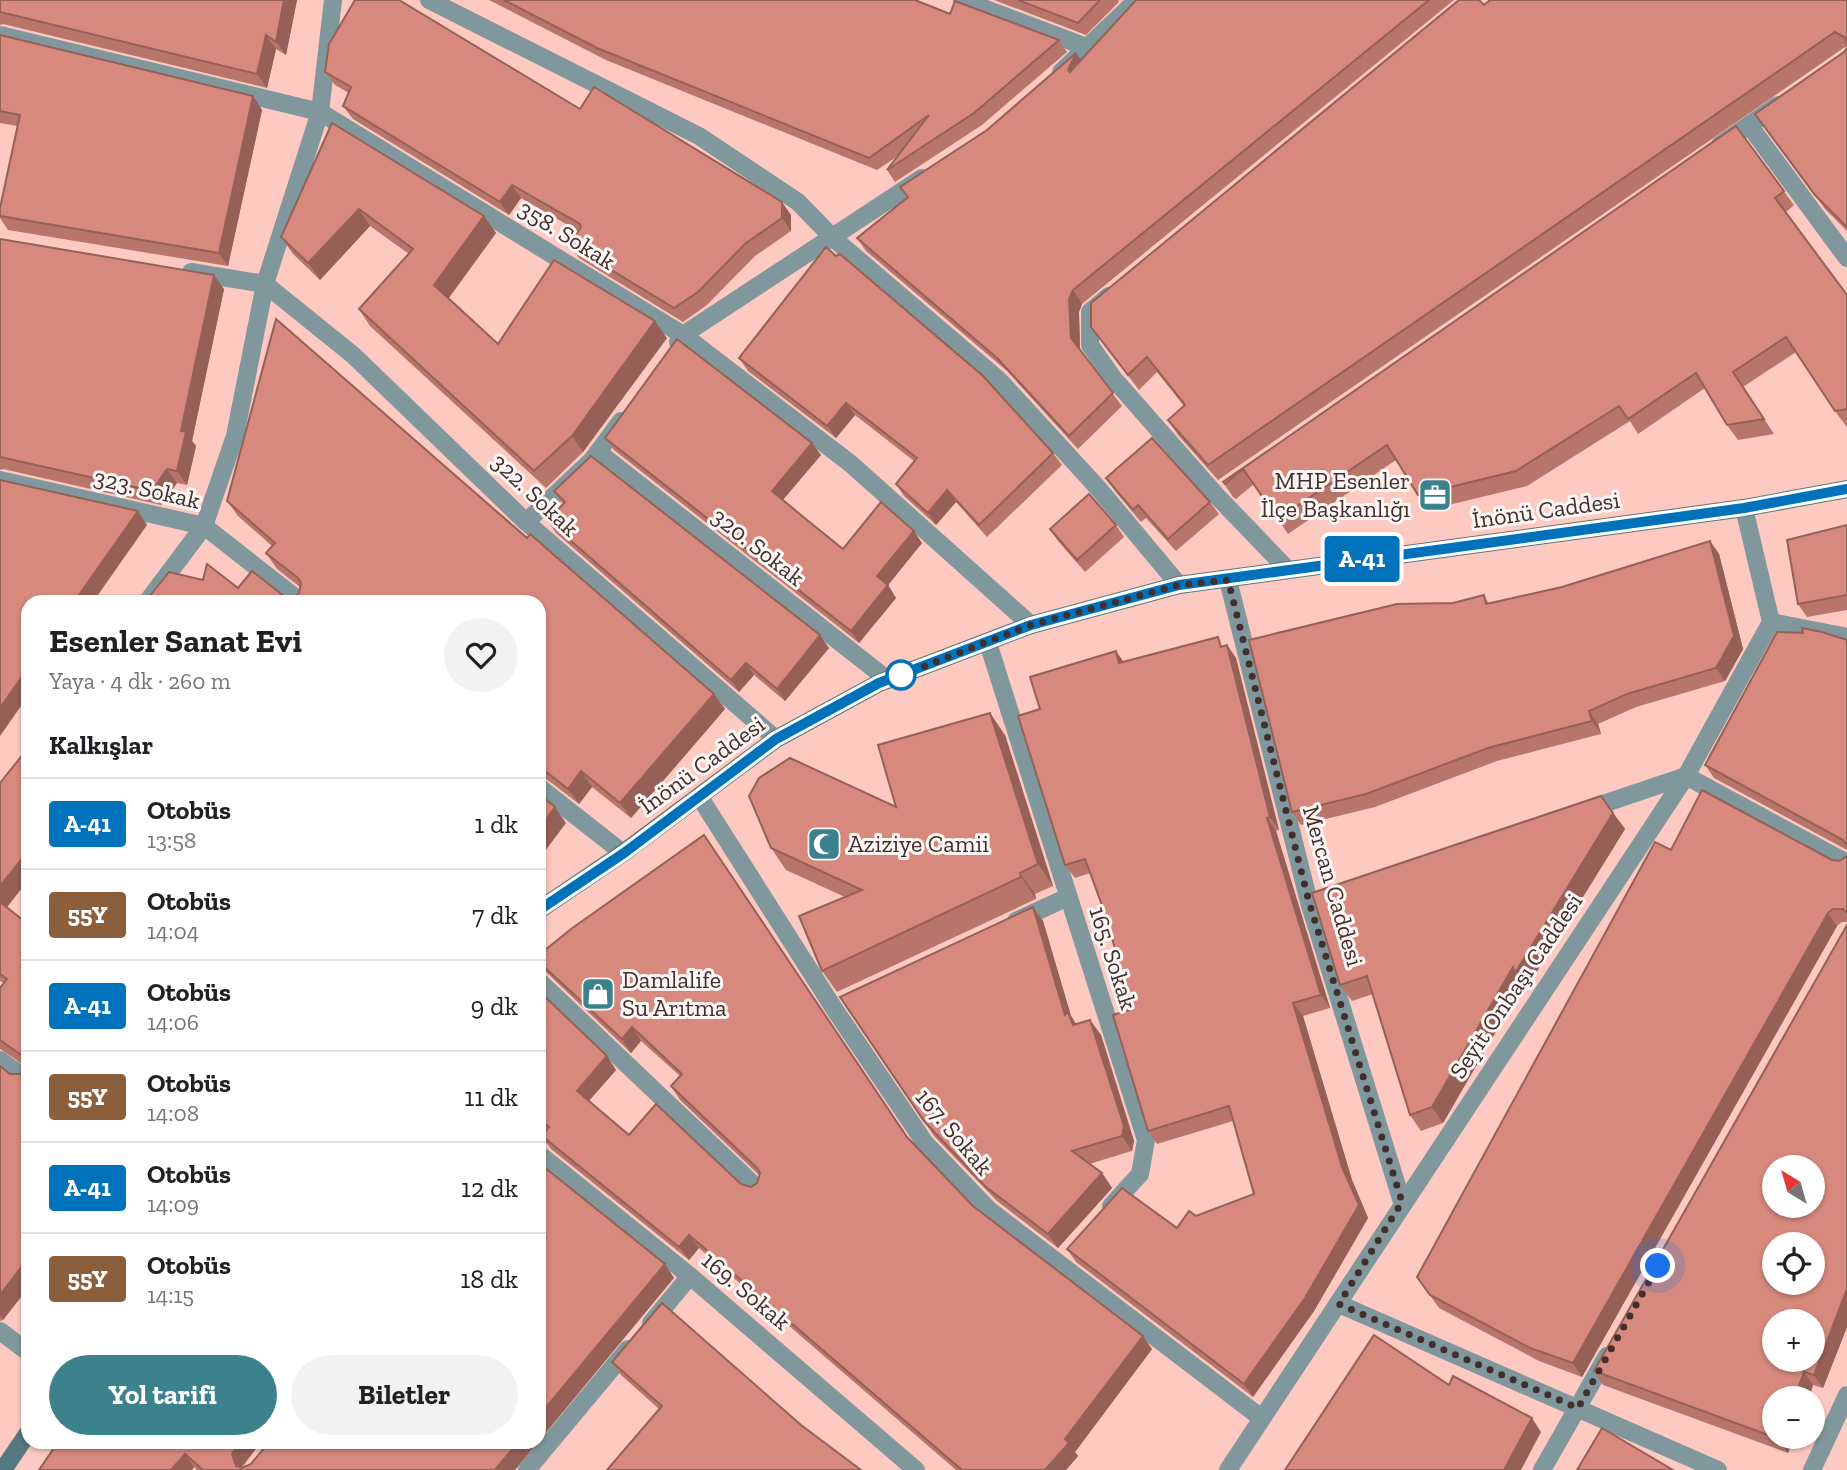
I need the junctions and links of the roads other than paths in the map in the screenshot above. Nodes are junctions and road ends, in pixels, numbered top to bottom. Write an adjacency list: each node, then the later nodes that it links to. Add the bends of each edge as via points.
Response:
1 (333, 0): 9 (street)
2 (429, 0): 13 (street, via 699,136 798,202)
3 (962, 0): 6 (street)
4 (1137, 0): 6 (street)
5 (0, 35): 9 (street, 358. Sokak)
6 (1089, 48): 7 (street)
7 (1049, 82)
8 (1793, 95): 10 (street)
9 (320, 112): 16 (street); 18 (street, 358. Sokak)
10 (1749, 125): 11 (street); 14 (street)
11 (1704, 156)
12 (933, 171): 13 (street)
13 (833, 238): 18 (street); 29 (street, via 999,380)
14 (1847, 258)
15 (172, 268): 16 (street)
16 (265, 284): 25 (street, 322. Sokak, via 353,355); 26 (street, via 235,436)
17 (1122, 286): 27 (street, via 1090,312 1090,345 1113,378 1221,491)
18 (683, 335): 19 (street); 33 (street, 358. Sokak, via 851,464)
19 (668, 356)
20 (629, 409): 21 (street)
21 (598, 452): 25 (street); 36 (street, 320. Sokak)
22 (0, 480): 26 (street, 323. Sokak)
23 (1847, 489): 24 (main road, İnönü Caddesi)
24 (1744, 508): 27 (main road, İnönü Caddesi); 32 (street)
25 (526, 522): 37 (street, 322. Sokak)
26 (204, 526): 30 (street); 31 (street, 323. Sokak)
27 (1287, 569): 28 (main road, İnönü Caddesi)
28 (1228, 580): 29 (main road, İnönü Caddesi); 52 (street, Mercan Caddesi)
29 (1179, 585): 33 (main road, İnönü Caddesi)
30 (152, 595)
31 (292, 595)
32 (1771, 622): 34 (street); 38 (street, Seyit Onbaşı Caddesi)
33 (1031, 625): 35 (main road, İnönü Caddesi)
34 (1847, 637)
35 (988, 643): 36 (main road, İnönü Caddesi); 44 (street, 165. Sokak)
36 (888, 680): 37 (main road, İnönü Caddesi)
37 (776, 739): 40 (main road, İnönü Caddesi)
38 (1686, 776): 41 (street); 43 (street); 52 (street, Seyit Onbaşı Caddesi)
39 (546, 792): 42 (street)
40 (699, 796): 42 (main road, İnönü Caddesi); 61 (street, 167. Sokak, via 839,1004 925,1143 989,1210 1064,1258)
41 (1569, 815)
42 (624, 853): 45 (main road, İnönü Caddesi)
43 (1847, 863)
44 (1068, 897): 46 (street); 53 (street, 165. Sokak, via 1146,1140 1140,1174)
45 (546, 905)
46 (1006, 926)
47 (546, 988): 51 (street)
48 (0, 1060): 49 (street)
49 (21, 1075)
50 (546, 1160): 54 (street, 169. Sokak)
51 (758, 1189)
52 (1402, 1202): 55 (street, Seyit Onbaşı Caddesi)
53 (1095, 1224)
54 (690, 1276): 63 (street); 67 (street, 169. Sokak)
55 (1339, 1304): 60 (street); 61 (street, Seyit Onbaşı Caddesi)
56 (0, 1331): 58 (street)
57 (1618, 1337): 60 (street)
58 (21, 1347)
59 (1847, 1395): 71 (street)
60 (1578, 1408): 69 (street); 70 (street)
61 (1260, 1418): 68 (street, Seyit Onbaşı Caddesi)
62 (21, 1444): 65 (main road)
63 (546, 1447)
64 (545, 1449): 66 (street)
65 (4, 1470)
66 (527, 1470)
67 (916, 1470)
68 (1228, 1470)
69 (1542, 1470)
70 (1718, 1470)
71 (1812, 1470)

